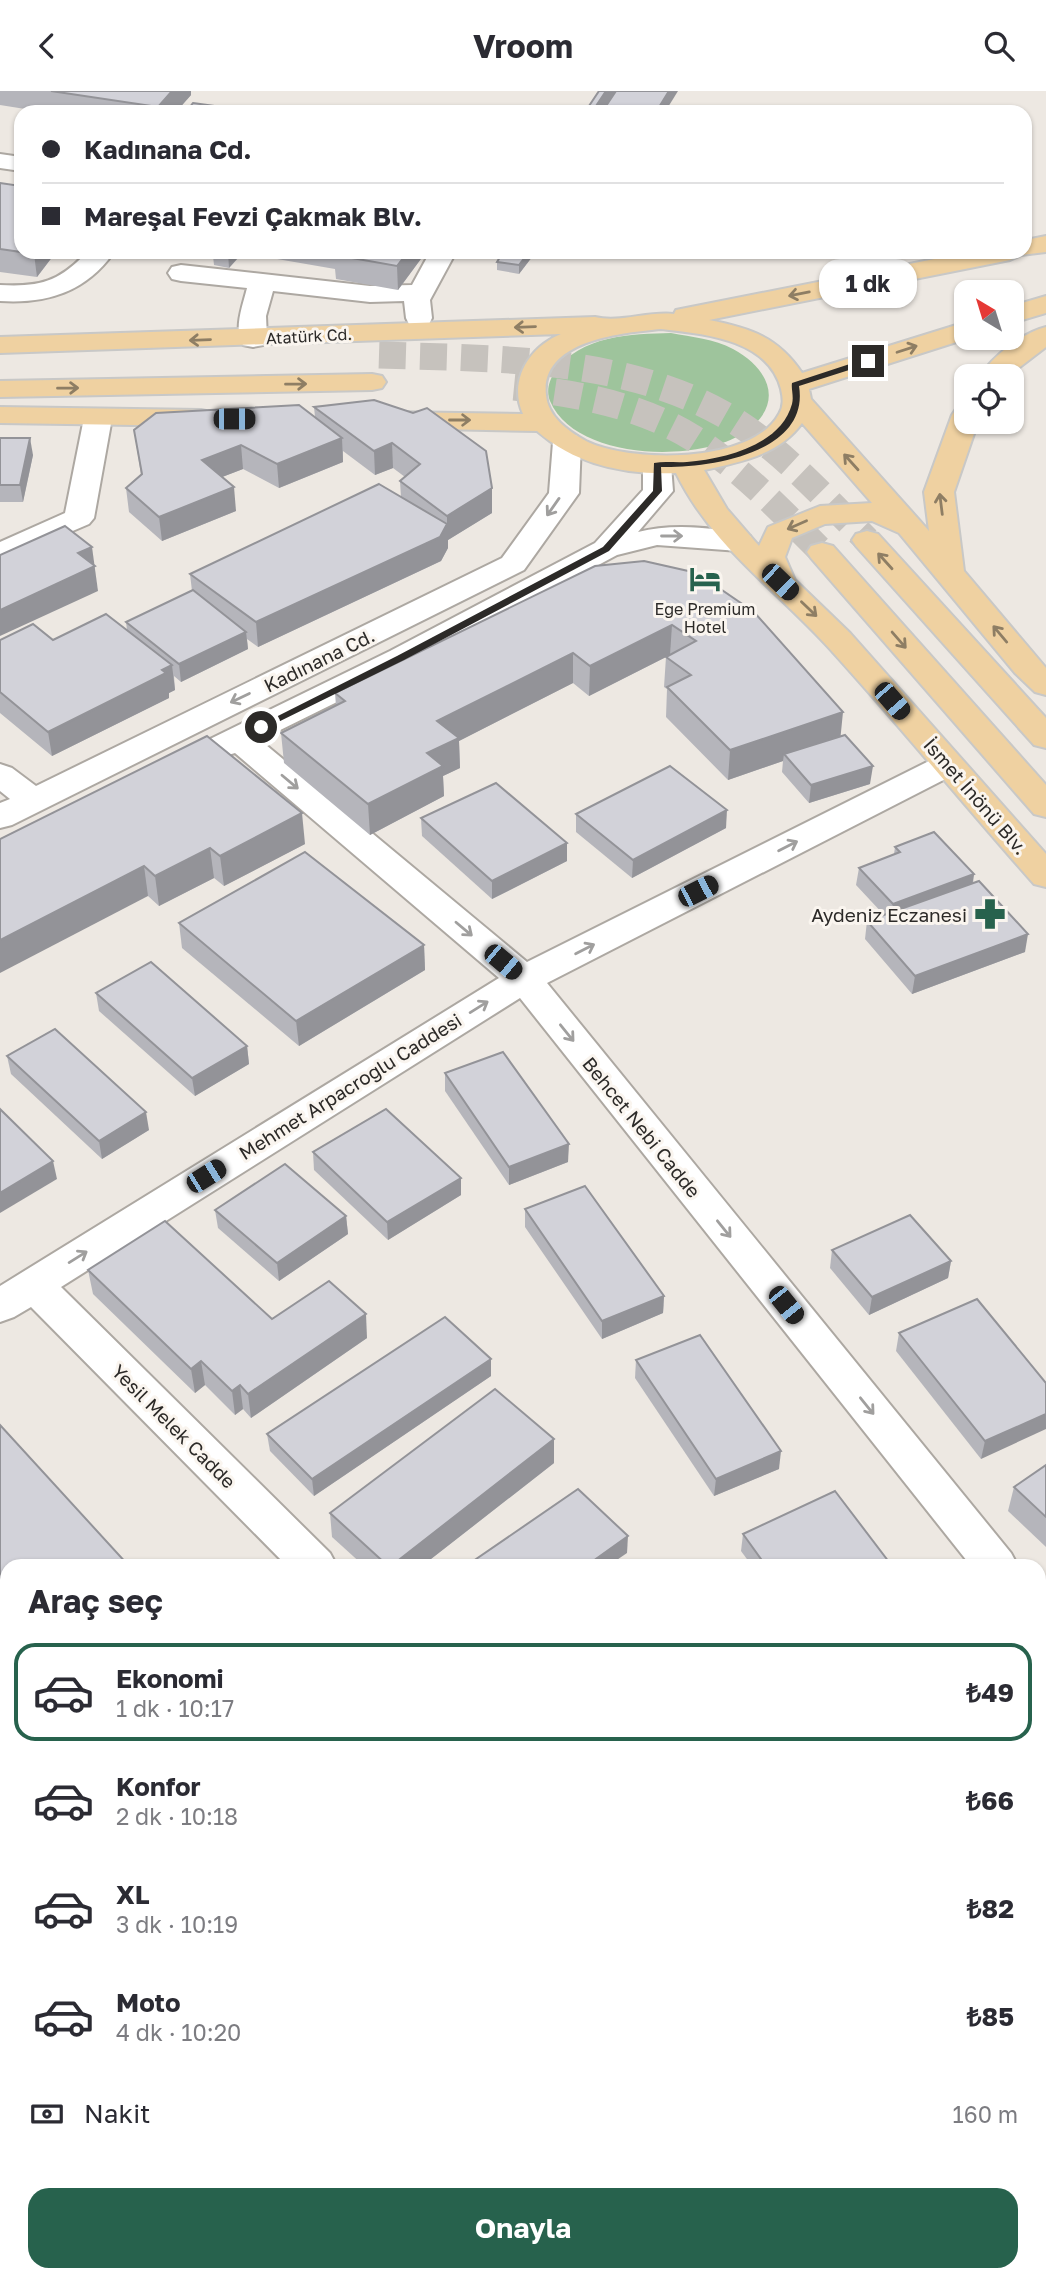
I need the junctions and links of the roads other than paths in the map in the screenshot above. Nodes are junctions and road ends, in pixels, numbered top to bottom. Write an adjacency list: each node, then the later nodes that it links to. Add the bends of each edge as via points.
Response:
1 (95, 259): 6 (street, via 85,272 60,287 28,295)
2 (439, 259): 7 (street)
3 (975, 259): 10 (main road, one-way to 10)
4 (181, 273): 5 (street)
5 (262, 282): 7 (street, via 370,295); 15 (street, via 253,316)
6 (0, 293)
7 (420, 293): 12 (street)
8 (1046, 304): 9 (main road)
9 (1024, 311)
10 (661, 321): 11 (main road); 22 (main road, via 705,325 744,337 775,355 794,377)
11 (618, 325): 12 (main road, Atatürk Cd., one-way to 12); 27 (main road, via 580,336 550,353 533,375 530,399)
12 (420, 330): 15 (main road, Atatürk Cd.)
13 (954, 334): 22 (main road, one-way to 13)
14 (1046, 335): 18 (main road)
15 (253, 339): 16 (main road, Atatürk Cd., one-way to 16)
16 (0, 345)
17 (379, 355): 19 (main road, Atatürk Cd.)
18 (1004, 364)
19 (0, 367)
20 (372, 382): 21 (main road, one-way to 20)
21 (0, 389)
22 (796, 393): 29 (main road, via 787,425 763,444 728,458); 30 (main road, one-way to 22)
23 (0, 415): 24 (main road)
24 (98, 418): 25 (main road); 35 (street, via 79,518)
25 (234, 419)
26 (371, 419): 27 (main road, one-way to 27)
27 (554, 432): 29 (main road, via 601,456); 44 (street, Kadınana Cd., one-way to 44, via 564,493 513,564)
28 (959, 434): 36 (main road, one-way to 28, via 939,492)
29 (672, 465): 32 (main road, İsmet İnönü Blv.); 33 (street, Kadınana Cd., via 658,491)
30 (909, 527): 36 (main road); 37 (main road, one-way to 37, via 876,512 820,515 779,533 770,557)
31 (867, 540): 40 (main road, one-way to 31)
32 (739, 542): 33 (street, one-way to 32, via 656,536); 37 (main road, İsmet İnönü Blv.)
33 (606, 549): 39 (street, Kadınana Cd.)
34 (822, 552): 45 (main road, one-way to 45)
35 (0, 553)
36 (949, 572): 38 (main road, one-way to 36)
37 (780, 582): 42 (main road, İsmet İnönü Blv., one-way to 42, via 838,638)
38 (1046, 685)
39 (238, 738): 41 (street, Kadınana Cd.); 48 (street, Behcet Nebi Cadde, one-way to 48)
40 (1046, 738)
41 (188, 763)
42 (947, 765): 47 (main road, İsmet İnönü Blv.); 48 (street, Mehmet Arpacroglu Caddesi, one-way to 42)
43 (0, 775): 44 (street)
44 (33, 800): 46 (street, Kadınana Cd.)
45 (1046, 806)
46 (0, 817)
47 (1046, 876)
48 (524, 979): 49 (street, Mehmet Arpacroglu Caddesi, one-way to 48); 51 (street, Behcet Nebi Cadde, one-way to 51)
49 (17, 1296): 50 (street, Yesil Melek Cadde)
50 (307, 1559)
51 (990, 1559)

